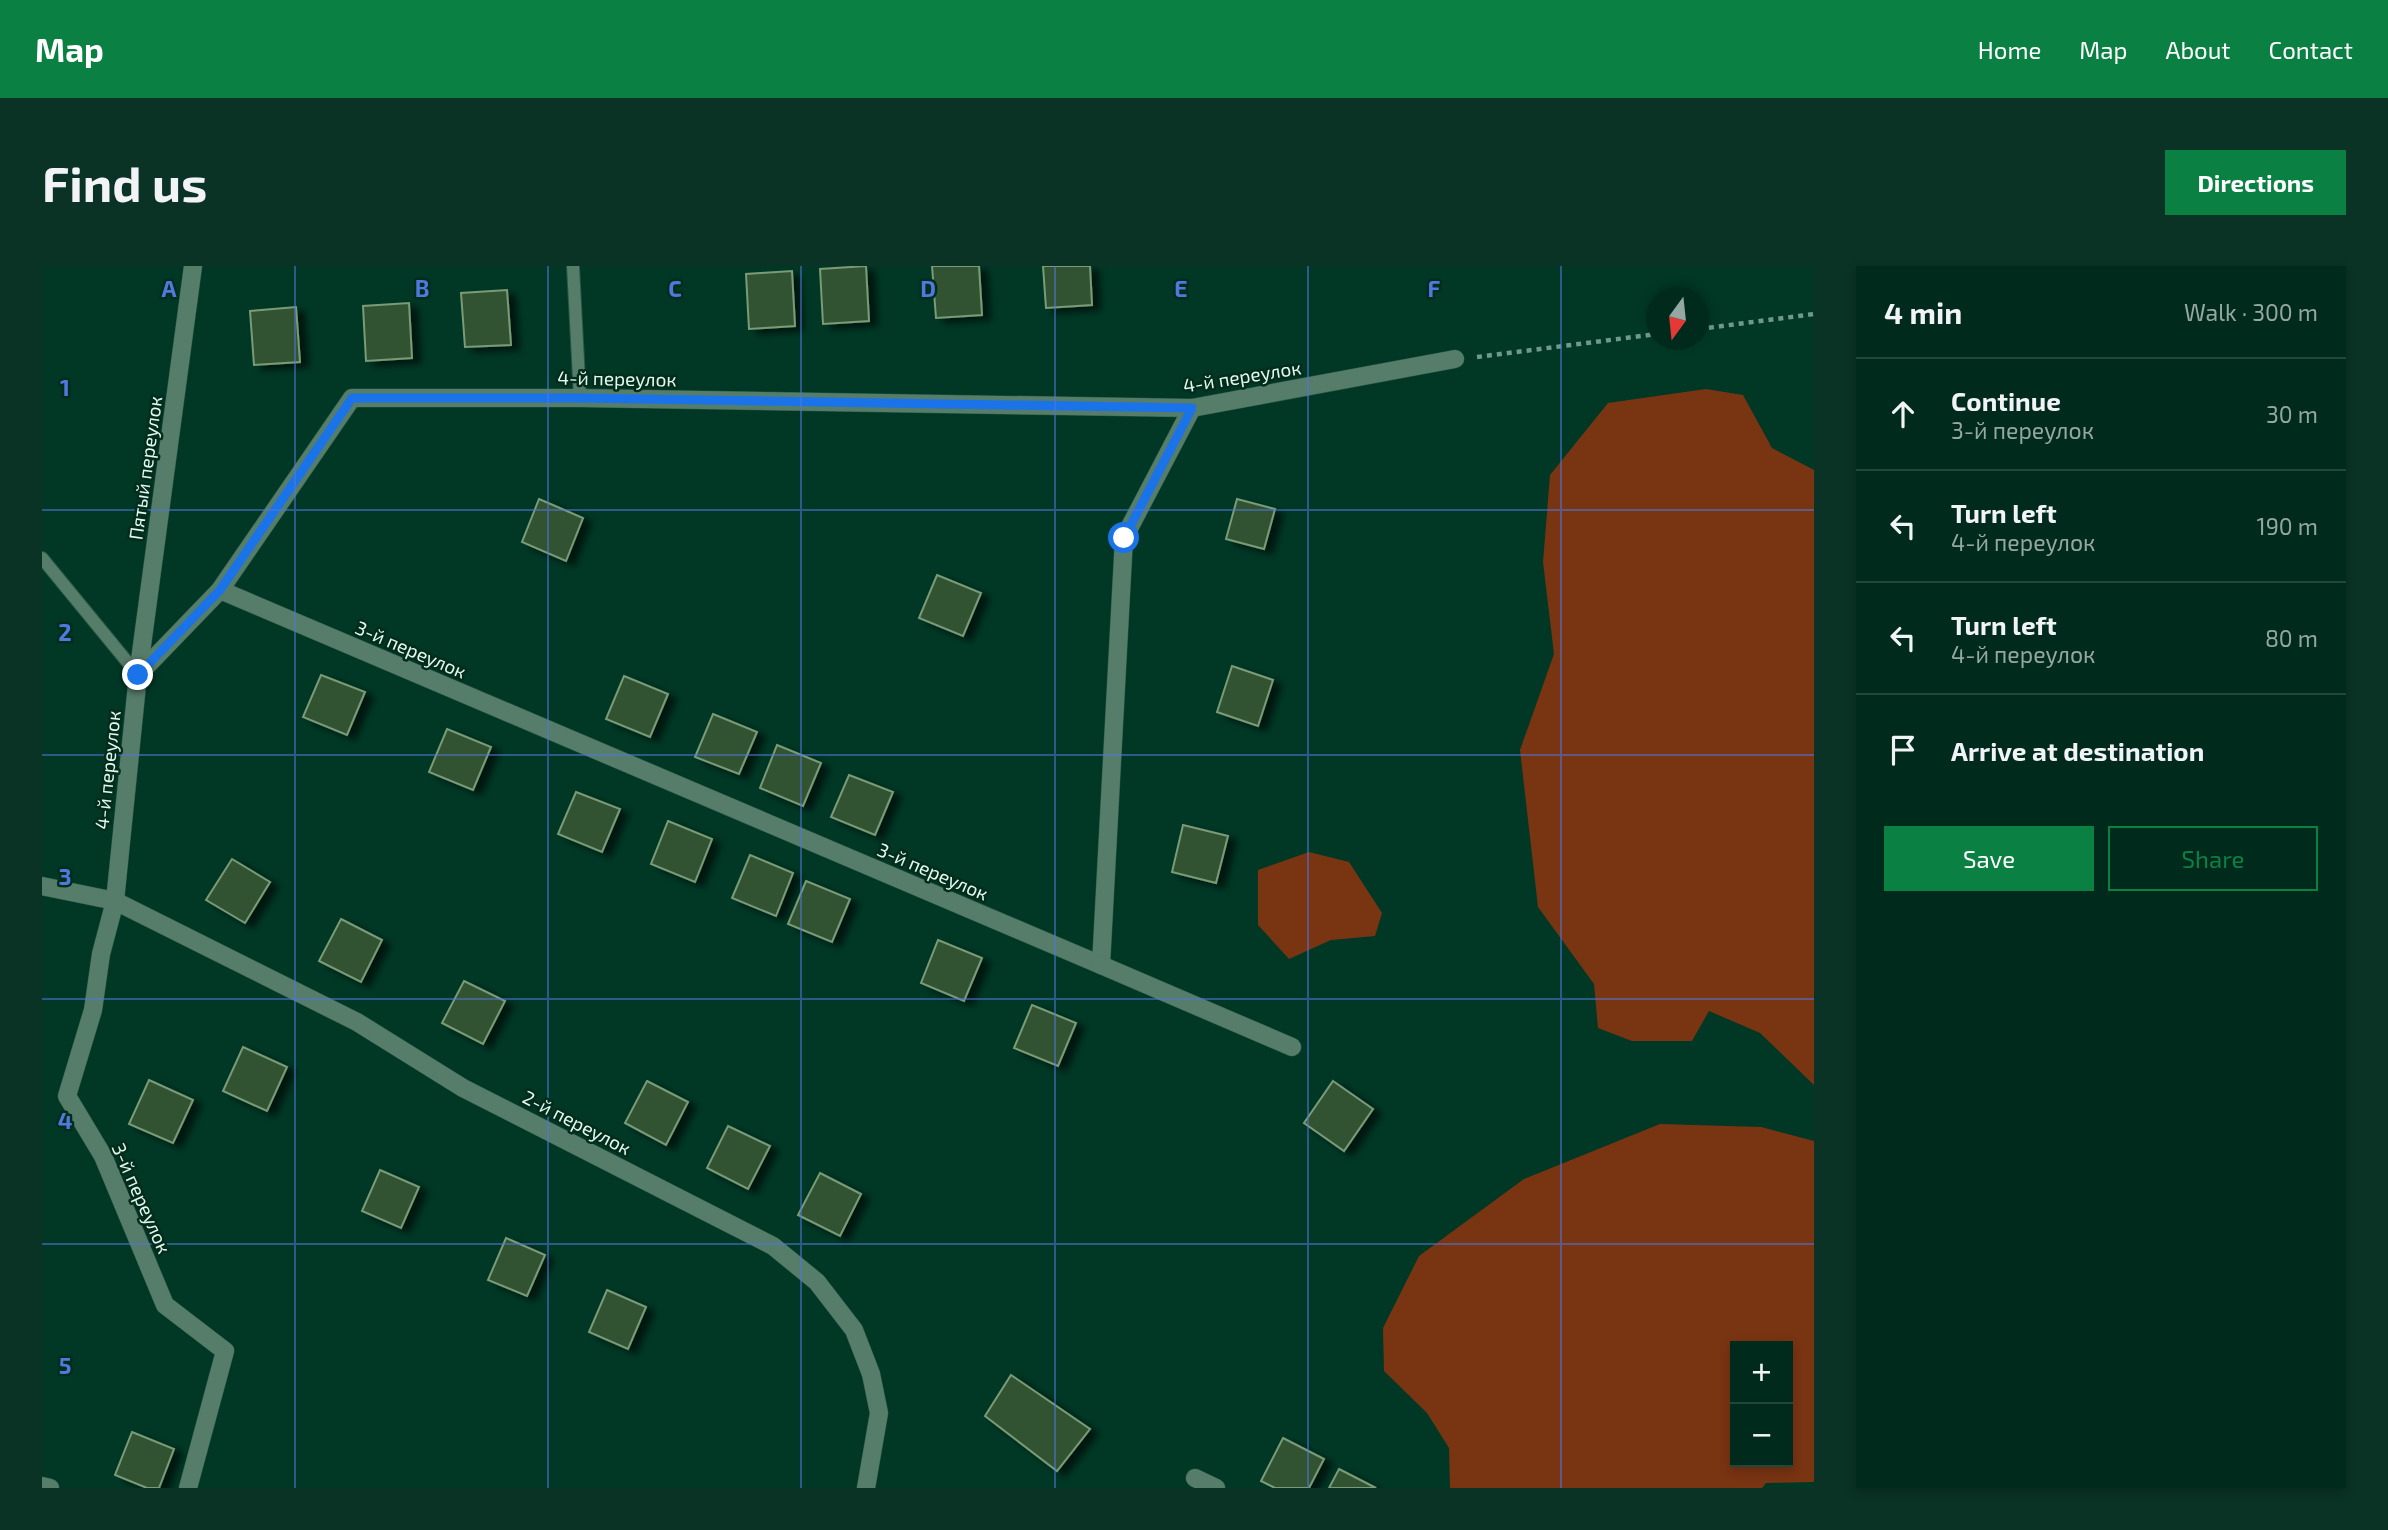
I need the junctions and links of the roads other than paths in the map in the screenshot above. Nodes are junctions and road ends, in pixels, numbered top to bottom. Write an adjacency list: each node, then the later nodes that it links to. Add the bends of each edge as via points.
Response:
1 (193, 266): 8 (street, Пятый переулок)
2 (573, 266): 4 (lane)
3 (1455, 359): 5 (street, 4-й переулок)
4 (580, 398): 5 (street, 4-й переулок); 7 (street, 4-й переулок, via 352,398)
5 (1192, 408): 11 (street, via 1124,538)
6 (42, 558): 8 (lane)
7 (220, 590): 8 (street, 4-й переулок); 11 (street, 3-й переулок)
8 (138, 675): 10 (street, 4-й переулок)
9 (42, 886): 10 (street, 2-й переулок)
10 (115, 901): 16 (street, 3-й переулок, via 93,1010 67,1096 103,1156 165,1305 225,1351); 17 (street, 2-й переулок, via 357,1022 463,1088 773,1246 817,1282 854,1330 871,1374 879,1413)
11 (1101, 965): 12 (street, 3-й переулок)
12 (1292, 1046)
13 (1195, 1478): 18 (street)
14 (42, 1486): 15 (street)
15 (50, 1488)
16 (188, 1488)
17 (866, 1488)
18 (1216, 1488)

